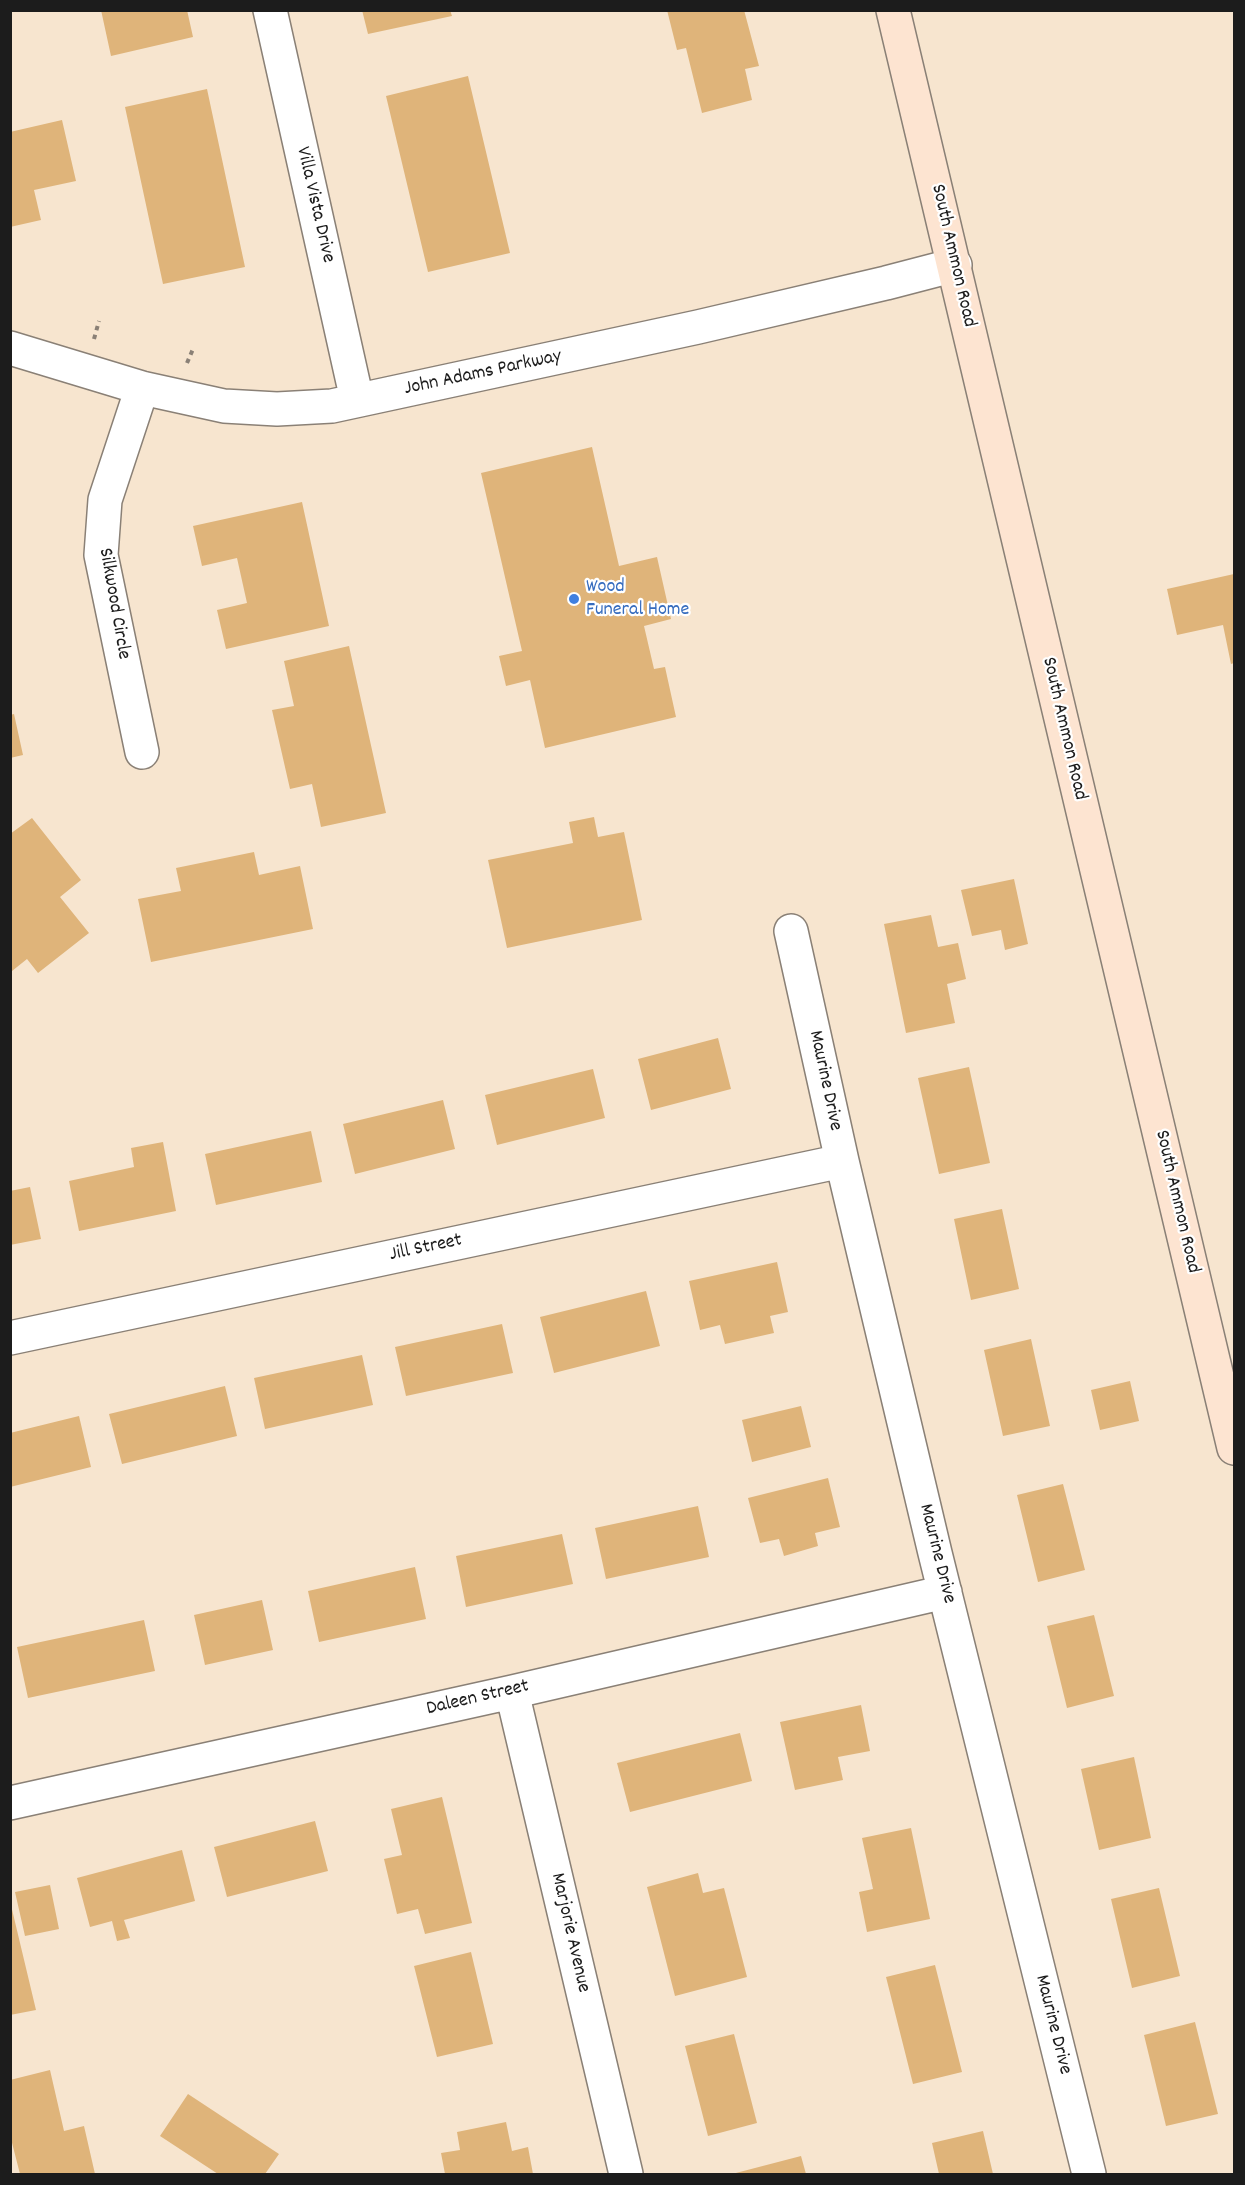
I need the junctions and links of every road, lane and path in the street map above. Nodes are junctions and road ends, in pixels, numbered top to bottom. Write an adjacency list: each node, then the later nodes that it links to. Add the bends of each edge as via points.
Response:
1 (270, 10): 10 (street, Villa Vista Drive)
2 (893, 10): 3 (main road, South Ammon Road)
3 (955, 265): 10 (street, John Adams Parkway, via 698,327); 15 (main road, South Ammon Road)
4 (99, 321): 5 (path)
5 (93, 339)
6 (10, 348): 9 (street, John Adams Parkway)
7 (193, 349): 8 (path)
8 (186, 367)
9 (142, 388): 10 (street, John Adams Parkway, via 224,406 277,409 332,406); 11 (street, Silkwood Circle, via 105,500 101,555)
10 (357, 400)
11 (142, 752)
12 (791, 931): 13 (street, Maurine Drive)
13 (842, 1161): 14 (street, Jill Street); 16 (street, Maurine Drive)
14 (10, 1338)
15 (1234, 1448)
16 (945, 1592): 17 (street, Daleen Street); 20 (street, Maurine Drive)
17 (512, 1692): 18 (street, Daleen Street); 19 (street, Marjorie Avenue)
18 (10, 1803)
19 (626, 2175)
20 (1089, 2175)

